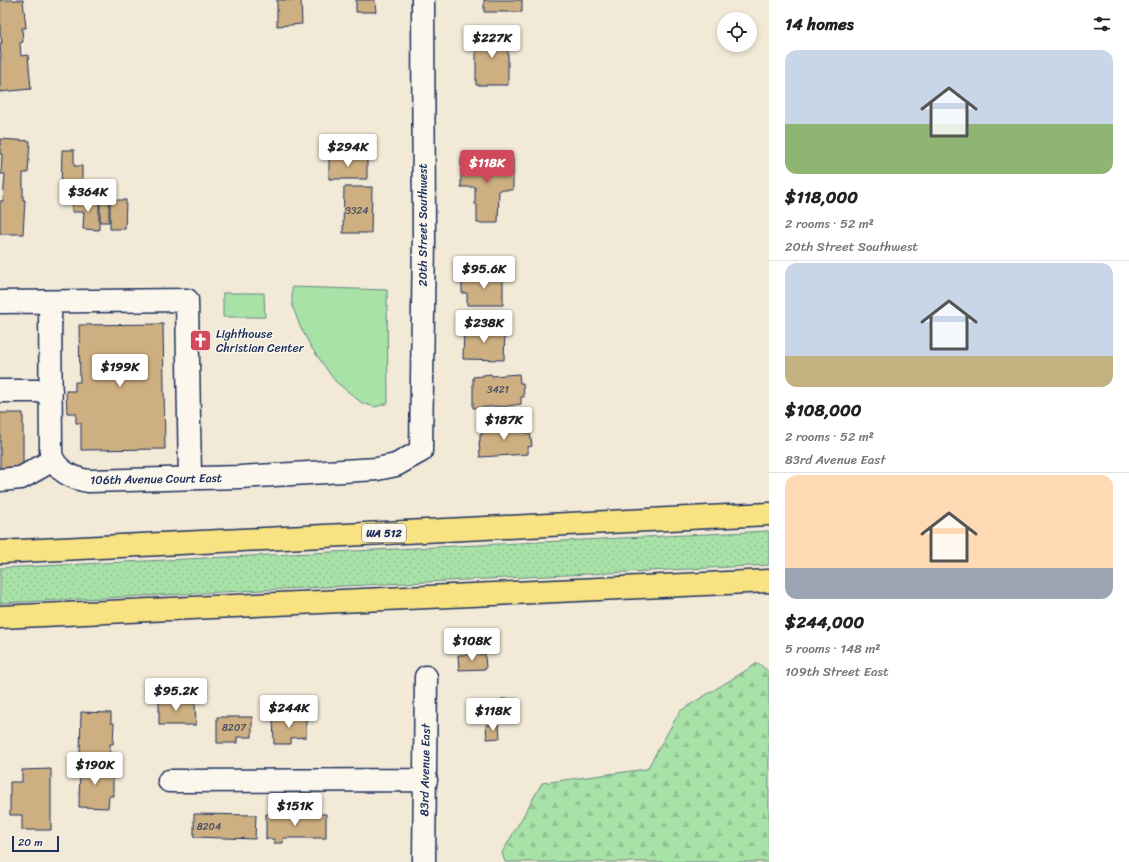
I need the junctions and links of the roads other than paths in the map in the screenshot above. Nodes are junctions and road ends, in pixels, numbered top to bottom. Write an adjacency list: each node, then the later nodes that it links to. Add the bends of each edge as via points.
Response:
1 (423, 0): 6 (street, 20th Street Southwest, via 424,247)
2 (0, 302): 3 (street)
3 (50, 302): 5 (street); 8 (street, via 187,300)
4 (0, 391): 5 (street)
5 (51, 391): 7 (street)
6 (421, 451): 8 (street, 106th Avenue Court East, via 396,464 377,469)
7 (53, 460): 8 (street, 106th Avenue Court East, via 61,470 82,480); 9 (street, via 22,478)
8 (190, 478)
9 (0, 480)
10 (769, 514): 11 (highway, WA 512)
11 (0, 552)
12 (769, 581): 13 (highway)
13 (0, 618)
14 (426, 677): 15 (street, 83rd Avenue East)
15 (426, 780): 16 (street); 17 (street, 83rd Avenue East)
16 (169, 781)
17 (424, 862)

